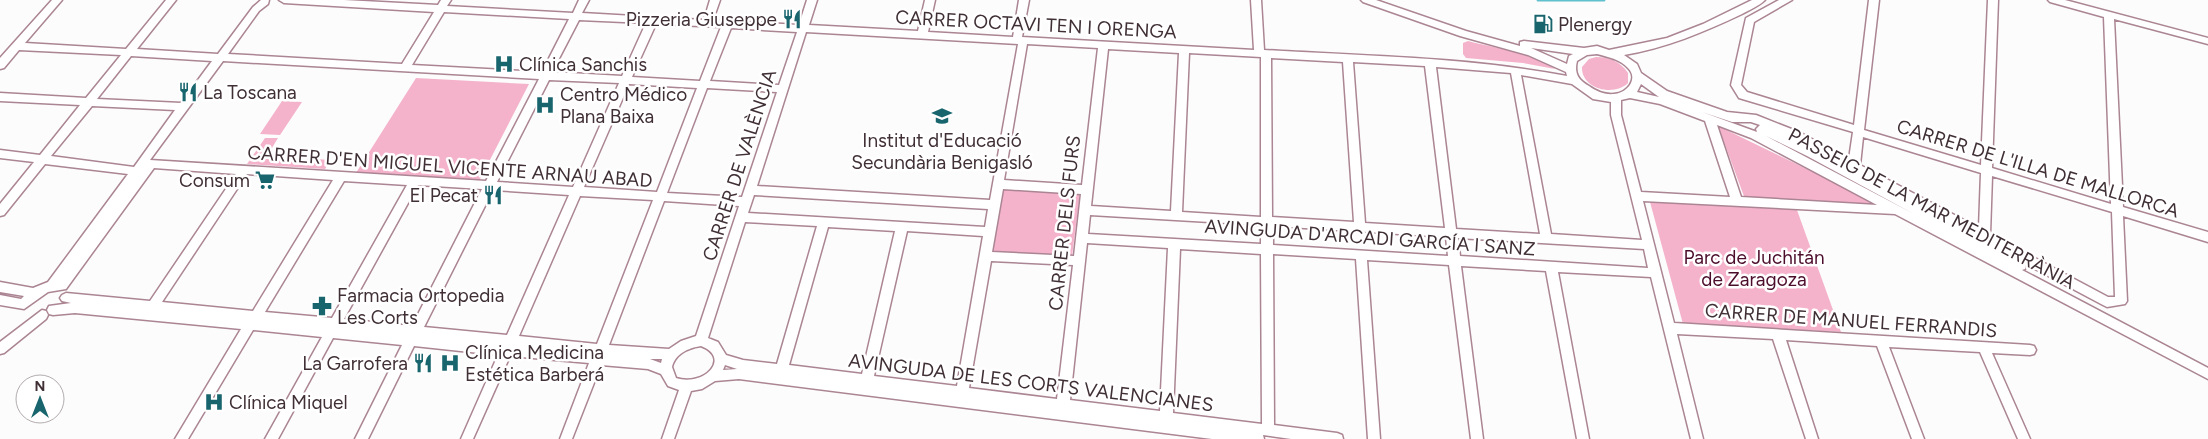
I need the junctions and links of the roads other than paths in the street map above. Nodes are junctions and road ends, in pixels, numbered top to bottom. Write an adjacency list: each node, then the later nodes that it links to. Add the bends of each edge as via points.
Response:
1 (57, 0): 33 (street)
2 (171, 0): 36 (street)
3 (284, 0): 19 (street, CARRER OCTAVI TEN I ORENGA)
4 (446, 0): 21 (street)
5 (584, 0): 23 (street)
6 (716, 0): 25 (street)
7 (812, 0): 28 (street, CARRER DE VALÈNCIA)
8 (930, 0): 29 (street)
9 (1024, 0): 30 (street)
10 (1256, 0): 39 (street)
11 (1366, 0): 46 (street, via 1463,34 1531,52)
12 (1385, 0): 37 (street, via 1464,28 1532,46)
13 (1760, 0): 27 (street)
14 (1787, 0): 20 (street)
15 (1874, 0): 62 (street)
16 (1993, 0): 68 (street)
17 (2053, 0): 22 (street)
18 (270, 1): 40 (street)
19 (342, 2): 21 (street, CARRER OCTAVI TEN I ORENGA)
20 (1772, 8): 27 (street, via 1757,10 1726,24); 62 (street, CARRER DE L'ILLA DE MALLORCA, via 1749,20 1736,85 1743,95)
21 (441, 9): 23 (street, CARRER OCTAVI TEN I ORENGA); 44 (street)
22 (2109, 15): 31 (street); 84 (street)
23 (575, 16): 24 (street, CARRER OCTAVI TEN I ORENGA); 48 (street)
24 (652, 21): 25 (street, CARRER OCTAVI TEN I ORENGA); 49 (street)
25 (708, 24): 26 (street, CARRER OCTAVI TEN I ORENGA)
26 (727, 25): 28 (street, CARRER OCTAVI TEN I ORENGA); 51 (street)
27 (1710, 26): 35 (street)
28 (803, 29): 29 (street, CARRER OCTAVI TEN I ORENGA); 52 (street, CARRER DE VALÈNCIA)
29 (922, 35): 30 (street, CARRER OCTAVI TEN I ORENGA)
30 (1020, 41): 32 (street, CARRER OCTAVI TEN I ORENGA); 72 (street)
31 (2208, 41)
32 (1103, 45): 34 (street, CARRER OCTAVI TEN I ORENGA); 75 (street, CARRER DELS FURS)
33 (16, 46): 36 (street); 43 (street)
34 (1184, 49): 39 (street, CARRER OCTAVI TEN I ORENGA); 86 (street)
35 (1645, 49): 38 (street); 47 (street)
36 (129, 52): 40 (street); 57 (street)
37 (1584, 52): 38 (street); 46 (street, via 1573,59)
38 (1612, 53): 47 (street, via 1625,59)
39 (1262, 54): 41 (street, CARRER OCTAVI TEN I ORENGA); 89 (street)
40 (225, 58): 44 (street); 58 (street); 65 (street)
41 (1348, 58): 42 (street, CARRER OCTAVI TEN I ORENGA); 91 (street)
42 (1430, 63): 45 (street, CARRER OCTAVI TEN I ORENGA); 93 (street)
43 (0, 65)
44 (405, 68): 48 (street)
45 (1515, 70): 50 (street, CARRER OCTAVI TEN I ORENGA); 97 (street)
46 (1570, 70): 50 (street)
47 (1636, 72): 53 (street, via 1637,86); 60 (street, PASSEIG DE LA MAR MEDITERRÀNIA, via 1663,94)
48 (544, 76): 49 (street); 73 (street)
49 (626, 80): 51 (street); 76 (street)
50 (1574, 81): 55 (street, via 1586,91)
51 (704, 85): 52 (street); 78 (street)
52 (783, 89): 74 (street, CARRER DE VALÈNCIA)
53 (1630, 94): 56 (street); 61 (street, PASSEIG DE LA MAR MEDITERRÀNIA, via 1662,101)
54 (0, 96): 57 (street)
55 (1602, 97): 56 (street); 59 (street)
56 (1616, 98): 59 (street)
57 (89, 102): 58 (street); 64 (street)
58 (184, 107): 69 (street)
59 (1616, 115): 77 (street)
60 (1727, 116): 66 (street, PASSEIG DE LA MAR MEDITERRÀNIA, via 1752,118 1794,135); 129 (street, PASSEIG DE LA MAR MEDITERRÀNIA, via 1811,153)
61 (1710, 119): 80 (street); 83 (street, PASSEIG DE LA MAR MEDITERRÀNIA, via 1763,139)
62 (1858, 131): 66 (street); 68 (street, CARRER DE L'ILLA DE MALLORCA)
63 (0, 154): 64 (street)
64 (42, 159): 69 (street); 85 (street)
65 (151, 164): 67 (street, CARRER D'EN MIGUEL VICENTE ARNAU ABAD); 69 (street); 108 (street)
66 (1854, 166): 94 (street, PASSEIG DE LA MAR MEDITERRÀNIA)
67 (244, 170): 70 (street, CARRER D'EN MIGUEL VICENTE ARNAU ABAD); 112 (street)
68 (1986, 170): 84 (street, CARRER DE L'ILLA DE MALLORCA); 94 (street)
69 (136, 171): 108 (street)
70 (341, 176): 71 (street, CARRER D'EN MIGUEL VICENTE ARNAU ABAD); 114 (street)
71 (415, 181): 73 (street, CARRER D'EN MIGUEL VICENTE ARNAU ABAD); 115 (street)
72 (998, 184): 75 (street); 81 (street)
73 (489, 186): 76 (street, CARRER D'EN MIGUEL VICENTE ARNAU ABAD); 118 (street)
74 (750, 190): 79 (street, CARRER DE VALÈNCIA); 81 (street)
75 (1087, 190): 82 (street, CARRER DELS FURS)
76 (576, 192): 78 (street, CARRER D'EN MIGUEL VICENTE ARNAU ABAD); 122 (street)
77 (1636, 196): 80 (street); 99 (street)
78 (660, 197): 79 (street, CARRER D'EN MIGUEL VICENTE ARNAU ABAD); 126 (street)
79 (746, 202): 87 (street, CARRER DE VALÈNCIA)
80 (1737, 202): 83 (street)
81 (995, 205): 92 (street)
82 (1085, 210): 86 (street, AVINGUDA D'ARCADI GARCÍA I SANZ); 96 (street, CARRER DELS FURS)
83 (1899, 210): 132 (street, PASSEIG DE LA MAR MEDITERRÀNIA)
84 (2117, 210): 94 (street, PASSEIG DE LA MAR MEDITERRÀNIA, via 2121,301 2107,302); 95 (street, CARRER DE L'ILLA DE MALLORCA)
85 (0, 212)
86 (1176, 216): 89 (street, AVINGUDA D'ARCADI GARCÍA I SANZ)
87 (742, 217): 88 (street); 120 (street, CARRER DE VALÈNCIA)
88 (824, 222): 90 (street); 130 (street)
89 (1267, 222): 91 (street, AVINGUDA D'ARCADI GARCÍA I SANZ); 100 (street)
90 (902, 227): 92 (street); 134 (street)
91 (1360, 227): 93 (street, AVINGUDA D'ARCADI GARCÍA I SANZ)
92 (990, 232): 102 (street)
93 (1452, 233): 97 (street, AVINGUDA D'ARCADI GARCÍA I SANZ); 104 (street)
94 (1984, 236)
95 (2208, 237)
96 (1082, 238): 98 (street, AVINGUDA D'ARCADI GARCÍA I SANZ); 103 (street, CARRER DELS FURS)
97 (1546, 238): 99 (street, AVINGUDA D'ARCADI GARCÍA I SANZ)
98 (1174, 244): 100 (street, AVINGUDA D'ARCADI GARCÍA I SANZ); 138 (street)
99 (1648, 245): 106 (street)
100 (1267, 249): 101 (street, AVINGUDA D'ARCADI GARCÍA I SANZ); 139 (street)
101 (1362, 255): 104 (street, AVINGUDA D'ARCADI GARCÍA I SANZ); 148 (street)
102 (986, 256): 103 (street); 136 (street)
103 (1079, 261): 137 (street, CARRER DELS FURS)
104 (1455, 261): 105 (street, AVINGUDA D'ARCADI GARCÍA I SANZ); 149 (street)
105 (1551, 267): 106 (street, AVINGUDA D'ARCADI GARCÍA I SANZ); 150 (street)
106 (1656, 273): 116 (street)
107 (0, 287): 109 (street)
108 (60, 290): 109 (street); 112 (street); 113 (street)
109 (33, 293): 111 (street)
110 (0, 300): 111 (street)
111 (24, 304): 113 (street)
112 (150, 311): 113 (street, via 75,308); 114 (street)
113 (42, 314): 119 (street); 124 (street)
114 (253, 321): 115 (street); 140 (street)
115 (333, 328): 118 (street); 141 (street)
116 (1669, 328): 117 (street, CARRER DE MANUEL FERRANDIS); 151 (street)
117 (1778, 335): 121 (street, CARRER DE MANUEL FERRANDIS); 152 (street)
118 (413, 336): 122 (street); 142 (street)
119 (0, 340)
120 (701, 341): 127 (street, via 685,344); 128 (street, via 716,346)
121 (1881, 341): 123 (street, CARRER DE MANUEL FERRANDIS); 153 (street)
122 (508, 345): 126 (street); 143 (street)
123 (1984, 348): 125 (street, CARRER DE MANUEL FERRANDIS); 154 (street)
124 (0, 349)
125 (2030, 350)
126 (599, 354): 127 (street); 131 (street, via 649,364); 144 (street)
127 (672, 354): 131 (street)
128 (721, 359): 130 (street, AVINGUDA DE LES CORTS VALENCIANES); 133 (street)
129 (2208, 366)
130 (782, 370): 134 (street, AVINGUDA DE LES CORTS VALENCIANES)
131 (666, 371): 135 (street, via 672,382)
132 (2208, 374)
133 (713, 376): 135 (street, via 698,386); 146 (street, AVINGUDA DE LES CORTS VALENCIANES, via 739,374)
134 (867, 380): 136 (street, AVINGUDA DE LES CORTS VALENCIANES)
135 (686, 387): 145 (street)
136 (962, 392): 137 (street, AVINGUDA DE LES CORTS VALENCIANES)
137 (1063, 405): 138 (street, AVINGUDA DE LES CORTS VALENCIANES)
138 (1166, 418): 139 (street, AVINGUDA DE LES CORTS VALENCIANES)
139 (1268, 430): 147 (street, AVINGUDA DE LES CORTS VALENCIANES)
140 (181, 439)
141 (271, 439)
142 (361, 439)
143 (467, 439)
144 (566, 439)
145 (668, 439)
146 (1258, 439)
147 (1336, 439)
148 (1374, 439)
149 (1478, 439)
150 (1583, 439)
151 (1698, 439)
152 (1812, 439)
153 (1918, 439)
154 (2024, 439)

